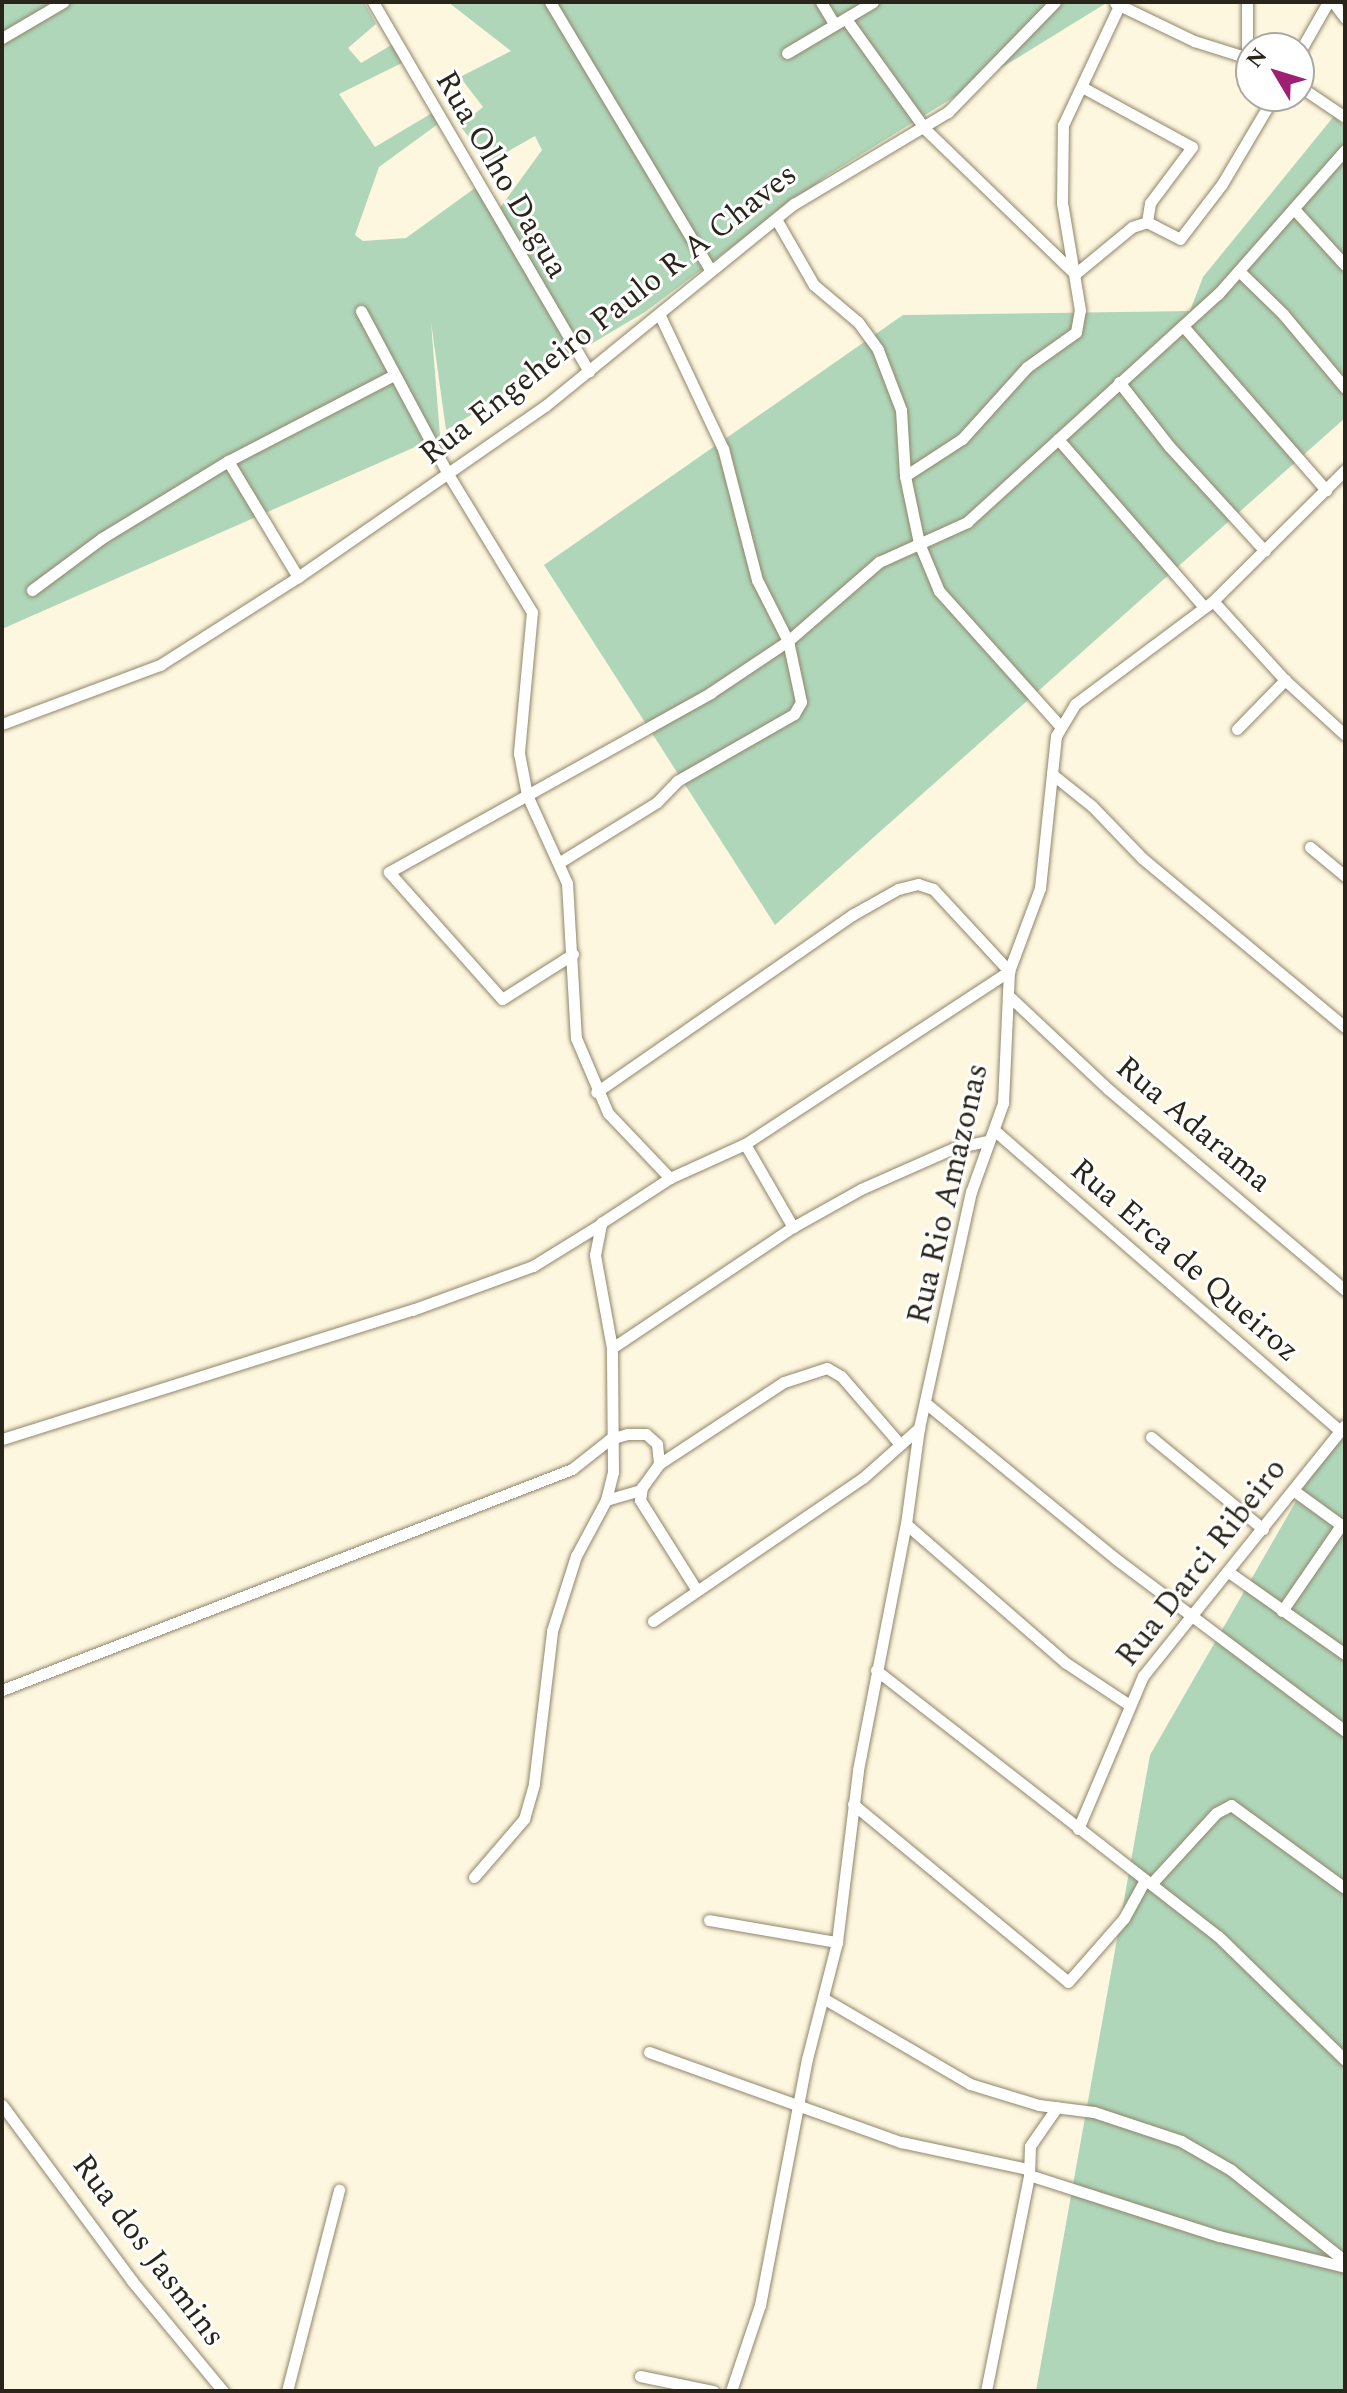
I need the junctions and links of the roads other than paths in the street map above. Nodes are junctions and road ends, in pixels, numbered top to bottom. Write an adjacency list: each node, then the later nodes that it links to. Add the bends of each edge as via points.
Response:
1 (63, 2): 14 (street)
2 (373, 2): 33 (street, Rua Olho Dagua)
3 (550, 2): 27 (street)
4 (821, 2): 11 (street)
5 (873, 2): 11 (street)
6 (1055, 2): 21 (street, Rua Engeheiro Paulo R A Chaves)
7 (1247, 2): 12 (street)
8 (1330, 2): 10 (street); 13 (street)
9 (1118, 3): 16 (street, via 1194,41); 17 (street)
10 (1345, 18)
11 (840, 22): 15 (street); 21 (street)
12 (1248, 32)
13 (1312, 32)
14 (2, 38)
15 (787, 53)
16 (1235, 54)
17 (1082, 87): 25 (street, via 1192,147 1150,203); 29 (street, via 1067,111 1062,139 1063,216)
18 (1315, 97): 20 (street)
19 (1265, 112): 25 (street, via 1222,184 1180,239)
20 (1345, 117)
21 (925, 129): 24 (street, Rua Engeheiro Paulo R A Chaves, via 829,179); 29 (street)
22 (1345, 150): 23 (street)
23 (1294, 209): 26 (street); 28 (street)
24 (776, 219): 27 (street, Rua Engeheiro Paulo R A Chaves); 41 (street, via 814,285 858,322 878,350 901,410)
25 (1147, 222): 29 (street, via 1132,227)
26 (1345, 265)
27 (711, 271): 31 (street, Rua Engeheiro Paulo R A Chaves)
28 (1239, 271): 32 (street); 36 (street)
29 (1075, 274): 41 (street, via 1080,310 1076,332 1027,367 962,439)
30 (361, 311): 34 (street)
31 (660, 316): 33 (street, Rua Engeheiro Paulo R A Chaves); 48 (street, via 710,414 733,479 757,580)
32 (1183, 326): 35 (street); 42 (street)
33 (589, 372): 40 (street, Rua Engeheiro Paulo R A Chaves)
34 (394, 375): 38 (street); 40 (street)
35 (1119, 382): 37 (street); 44 (street, via 1169,446)
36 (1345, 388)
37 (1058, 439): 43 (street, via 967,522); 47 (street)
38 (228, 461): 45 (street); 46 (street, via 111,532)
39 (1345, 470): 42 (street)
40 (448, 474): 45 (street, Rua Engeheiro Paulo R A Chaves); 55 (street, via 532,612 534,639 519,724)
41 (905, 476): 43 (street)
42 (1326, 490): 44 (street)
43 (919, 543): 48 (street, via 879,562); 51 (street, via 952,609)
44 (1265, 551): 47 (street)
45 (298, 577): 50 (street, Rua Engeheiro Paulo R A Chaves, via 160,665)
46 (32, 590)
47 (1208, 604): 49 (street); 51 (street, via 1075,704)
48 (788, 641): 55 (street, via 710,693); 57 (street, via 801,702 794,714 677,781 657,802)
49 (1285, 680): 52 (street); 53 (street)
50 (2, 724)
51 (1060, 726): 54 (street, Rua Rio Amazonas)
52 (1237, 729)
53 (1345, 735)
54 (1052, 774): 60 (street, Rua Rio Amazonas, via 1040,888); 62 (street, via 1142,858)
55 (527, 795): 57 (street); 59 (street, via 389,872 502,999)
56 (1310, 847): 58 (street)
57 (560, 862): 59 (street)
58 (1345, 876)
59 (573, 954): 63 (street, via 576,1038)
60 (1009, 971): 61 (street, Rua Rio Amazonas); 63 (street, via 953,908 918,884 852,915); 66 (street)
61 (1010, 997): 64 (street, Rua Rio Amazonas, via 1007,1084); 70 (street, Rua Adarama, via 1119,1099)
62 (1345, 1027)
63 (596, 1092): 67 (street, via 608,1113)
64 (994, 1130): 65 (street, Rua Rio Amazonas); 74 (street, Rua Erca de Queiroz)
65 (986, 1141): 69 (street, via 901,1170); 72 (street, Rua Rio Amazonas)
66 (745, 1144): 67 (street); 69 (street)
67 (670, 1178): 68 (street)
68 (601, 1223): 71 (street, via 596,1271); 76 (street, via 533,1266 412,1310)
69 (793, 1227): 71 (street)
70 (1345, 1290)
71 (612, 1348): 77 (street)
72 (928, 1405): 73 (street, Rua Rio Amazonas); 89 (street)
73 (919, 1428): 78 (street); 83 (street, Rua Rio Amazonas)
74 (1343, 1428): 81 (street, Rua Darci Ribeiro)
75 (1151, 1437): 85 (street)
76 (2, 1439)
77 (610, 1439): 79 (street, via 646,1434 657,1444); 82 (street, via 613,1472); 93 (street, via 572,1469)
78 (900, 1444): 79 (street, via 841,1376 827,1368 784,1382); 87 (street, via 809,1516)
79 (659, 1464): 80 (street)
80 (641, 1490): 82 (street); 87 (street, via 640,1500)
81 (1293, 1490): 84 (street); 85 (street, Rua Darci Ribeiro)
82 (606, 1500): 98 (street, via 576,1556 552,1631 534,1783 524,1819)
83 (906, 1524): 92 (street, Rua Rio Amazonas); 94 (street, via 1066,1663)
84 (1343, 1526): 88 (street)
85 (1263, 1529): 86 (street, Rua Darci Ribeiro)
86 (1230, 1573): 88 (street); 89 (street, Rua Darci Ribeiro)
87 (696, 1589): 90 (street)
88 (1282, 1611): 91 (street)
89 (1191, 1614): 94 (street, Rua Darci Ribeiro, via 1147,1669); 95 (street)
90 (653, 1621)
91 (1345, 1654)
92 (876, 1670): 96 (street, Rua Rio Amazonas); 97 (street)
93 (2, 1690)
94 (1128, 1704): 97 (street, Rua Darci Ribeiro)
95 (1345, 1731)
96 (853, 1804): 99 (street, via 1068,1982); 102 (street, Rua Rio Amazonas)
97 (1078, 1829): 99 (street)
98 (474, 1877)
99 (1148, 1882): 100 (street, via 1216,1813 1231,1805); 105 (street, via 1243,1958)
100 (1345, 1888)
101 (709, 1920): 102 (street)
102 (837, 1942): 103 (street, Rua Rio Amazonas)
103 (823, 1998): 106 (street, Rua Rio Amazonas); 108 (street, via 944,2072 993,2092)
104 (649, 2052): 106 (street)
105 (1345, 2060)
106 (799, 2102): 109 (street, via 912,2145); 117 (street, Rua Rio Amazonas, via 760,2305)
107 (2, 2105): 114 (street, Rua dos Jasmins, via 102,2241)
108 (1057, 2107): 109 (street, via 1030,2146); 111 (street, via 1094,2112 1181,2141 1231,2170)
109 (1028, 2172): 112 (street, via 1219,2236); 118 (street)
110 (339, 2190): 115 (street)
111 (1345, 2261)
112 (1345, 2267)
113 (640, 2376): 116 (street)
114 (223, 2391)
115 (287, 2391)
116 (713, 2391)
117 (731, 2391)
118 (986, 2391)

